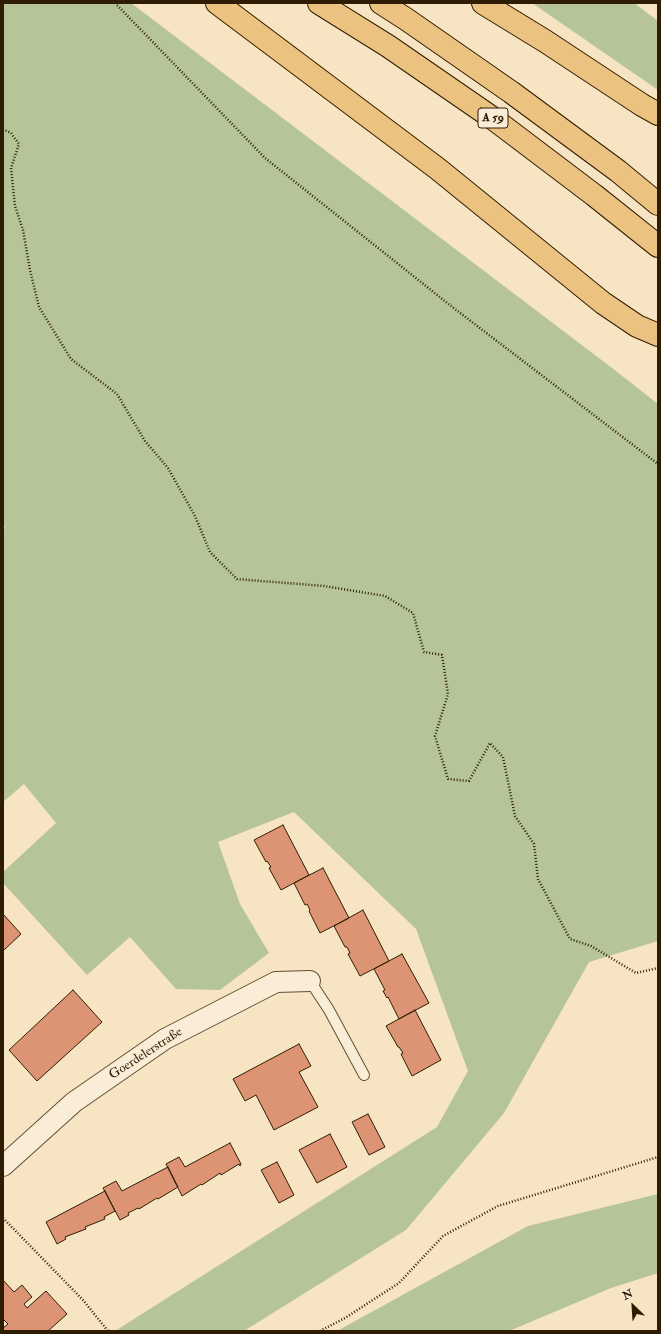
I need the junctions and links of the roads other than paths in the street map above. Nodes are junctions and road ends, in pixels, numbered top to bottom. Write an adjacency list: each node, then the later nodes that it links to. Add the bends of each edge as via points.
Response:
1 (217, 3): 8 (highway, via 432,165 603,303 637,326)
2 (319, 3): 7 (highway, A 59, via 388,46 491,117)
3 (381, 3): 6 (highway, A 59, via 511,92 618,171)
4 (483, 3): 5 (highway)
5 (658, 114)
6 (658, 204)
7 (658, 246)
8 (658, 334)
9 (310, 981): 10 (lane, via 329,1010); 11 (street, Goerdelerstraße, via 276,982 166,1039 74,1102)
10 (364, 1075)
11 (3, 1166)

